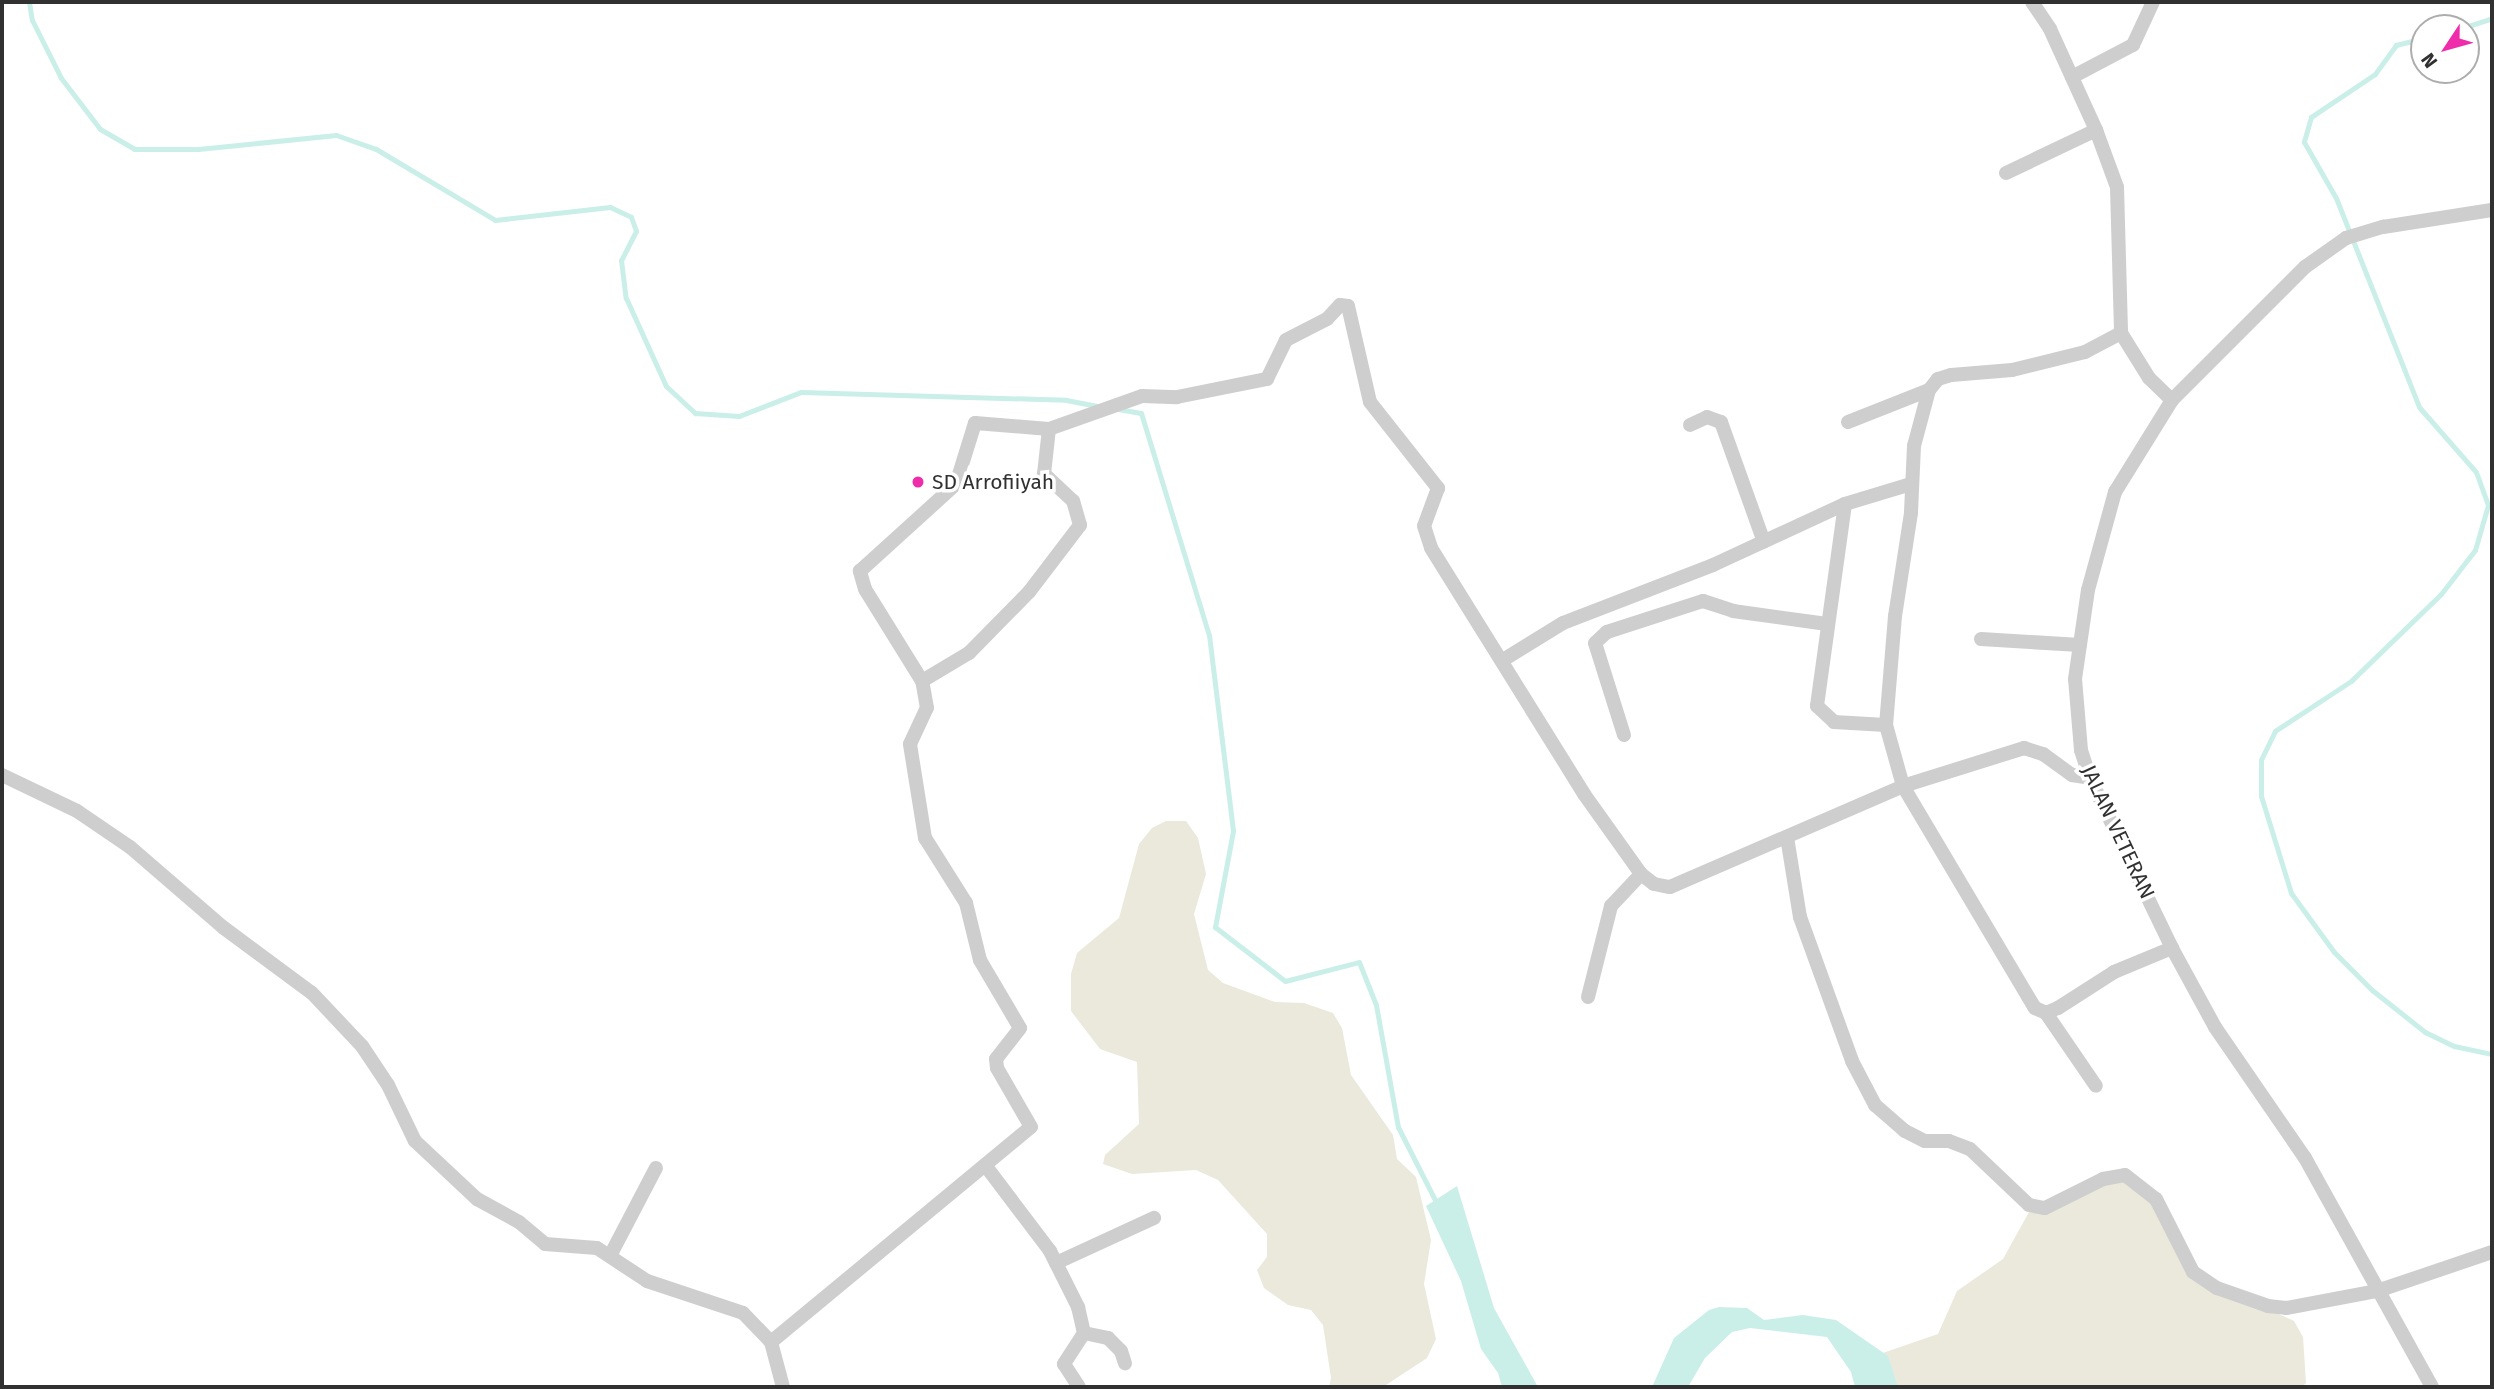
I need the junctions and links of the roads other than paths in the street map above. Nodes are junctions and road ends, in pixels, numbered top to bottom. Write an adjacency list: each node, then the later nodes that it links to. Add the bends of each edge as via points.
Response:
1 (2032, 2): 3 (street)
2 (2153, 2): 3 (street, via 2133,45)
3 (2072, 77): 4 (street)
4 (2096, 130): 5 (street); 7 (street, via 2119,207)
5 (2006, 173)
6 (2492, 210): 9 (street, JALAN VETERAN, via 2383,227 2346,239 2305,267)
7 (2121, 333): 8 (street, via 2085,352 2012,370 1951,375 1938,379); 9 (street, via 2149,378)
8 (1929, 390): 10 (street); 13 (street, via 1914,446)
9 (2172, 400): 18 (street, JALAN VETERAN, via 2115,492 2088,590)
10 (1848, 422)
11 (1690, 425): 15 (street, via 1707,417 1721,422)
12 (1049, 429): 19 (street, via 1142,396 1177,397 1267,379 1286,340 1327,318 1340,305 1348,306 1370,402 1438,488 1423,526 1428,541); 20 (street, via 1044,474 1073,501 1080,525 1029,592 1003,613 969,653); 20 (street, via 975,423 956,484 860,571 865,589)
13 (1911, 484): 14 (street); 21 (street)
14 (1845, 504): 15 (street); 16 (street)
15 (1764, 542): 19 (street, via 1563,623)
16 (1827, 624): 21 (street, via 1816,696 1821,714 1834,722); 22 (street, via 1733,611 1703,601 1607,632 1595,643)
17 (1981, 639): 18 (street)
18 (2080, 645): 24 (street, JALAN VETERAN, via 2076,715)
19 (1503, 660): 27 (street, via 1584,794)
20 (922, 681): 32 (street, via 927,708 910,744 925,838 966,903 980,960 1020,1028 996,1059 1031,1127)
21 (1885, 725): 25 (street)
22 (1624, 735)
23 (2, 775): 36 (street, via 77,811 130,847 224,928 312,993 368,1055 415,1141 477,1199 519,1222 545,1244 597,1248)
24 (2090, 778): 25 (street, via 2072,775 2043,754 2024,748); 28 (street, JALAN VETERAN)
25 (1903, 786): 26 (street); 30 (street, via 2024,997)
26 (1787, 837): 27 (street, via 1670,887 1654,884); 38 (street, via 1800,917 1852,1062 1875,1105 1905,1131 1925,1141 1970,1149 2029,1205 2045,1208 2103,1179 2125,1175 2156,1199 2193,1272 2244,1300 2286,1308)
27 (1641, 874): 29 (street, via 1611,906)
28 (2172, 948): 30 (street, via 2132,963); 38 (street, JALAN VETERAN, via 2215,1027 2305,1158)
29 (1588, 997)
30 (2046, 1013): 31 (street)
31 (2096, 1086)
32 (985, 1165): 37 (street); 40 (street)
33 (656, 1168): 36 (street)
34 (1154, 1218): 37 (street)
35 (2492, 1252): 38 (street)
36 (611, 1254): 40 (street, via 647,1281 743,1313)
37 (1056, 1263): 39 (street, via 1083,1320)
38 (2376, 1291): 44 (street, JALAN VETERAN)
39 (1084, 1334): 41 (street, via 1108,1338); 43 (street, via 1064,1364)
40 (771, 1342): 42 (street)
41 (1125, 1363)
42 (783, 1387)
43 (1079, 1387)
44 (2432, 1387)

